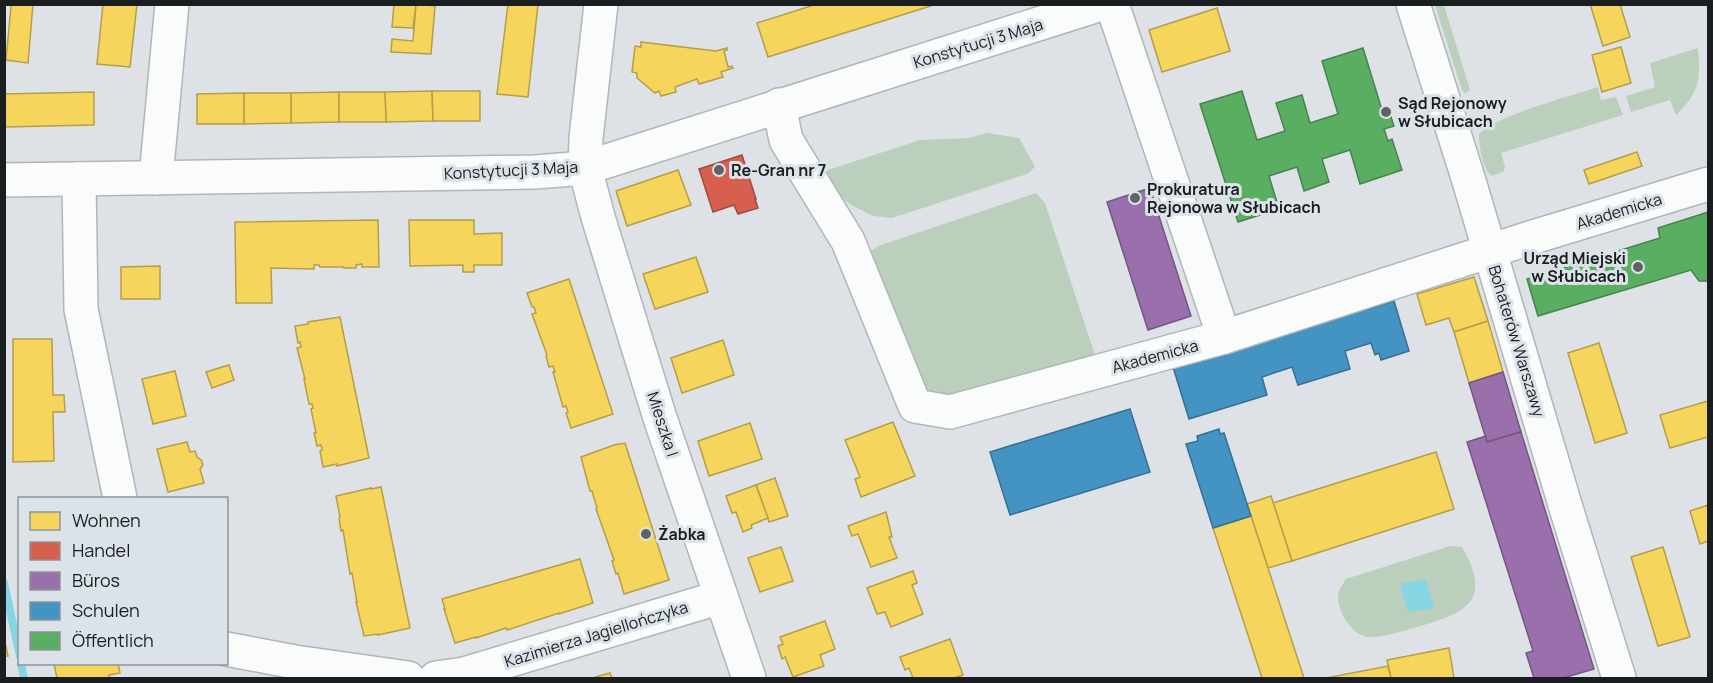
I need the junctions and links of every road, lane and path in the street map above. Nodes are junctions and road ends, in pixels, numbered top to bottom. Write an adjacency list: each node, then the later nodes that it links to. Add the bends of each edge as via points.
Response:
1 (172, 4): 8 (street)
2 (601, 4): 7 (street, Mieszka I)
3 (1101, 4): 6 (street, Konstytucji 3 Maja)
4 (1112, 4): 13 (street)
5 (1413, 4): 12 (street, Bohaterów Warszawy)
6 (779, 105): 7 (street, Konstytucji 3 Maja); 13 (street, Akademicka, via 786,140 848,241 915,406 950,412)
7 (585, 168): 8 (street, Konstytucji 3 Maja); 15 (street, Mieszka I, via 660,418)
8 (156, 178): 9 (street, Konstytucji 3 Maja)
9 (79, 179): 10 (street, Konstytucji 3 Maja); 14 (street, via 81,309)
10 (4, 180)
11 (1708, 184): 12 (street, Akademicka)
12 (1489, 250): 13 (street, Akademicka); 20 (street, Bohaterów Warszawy)
13 (1224, 337)
14 (120, 497)
15 (721, 597): 18 (street, Kazimierza Jagiellończyka, via 464,674); 19 (street, Mieszka I)
16 (228, 649): 17 (street)
17 (408, 678)
18 (436, 678)
19 (749, 678)
20 (1619, 678)

